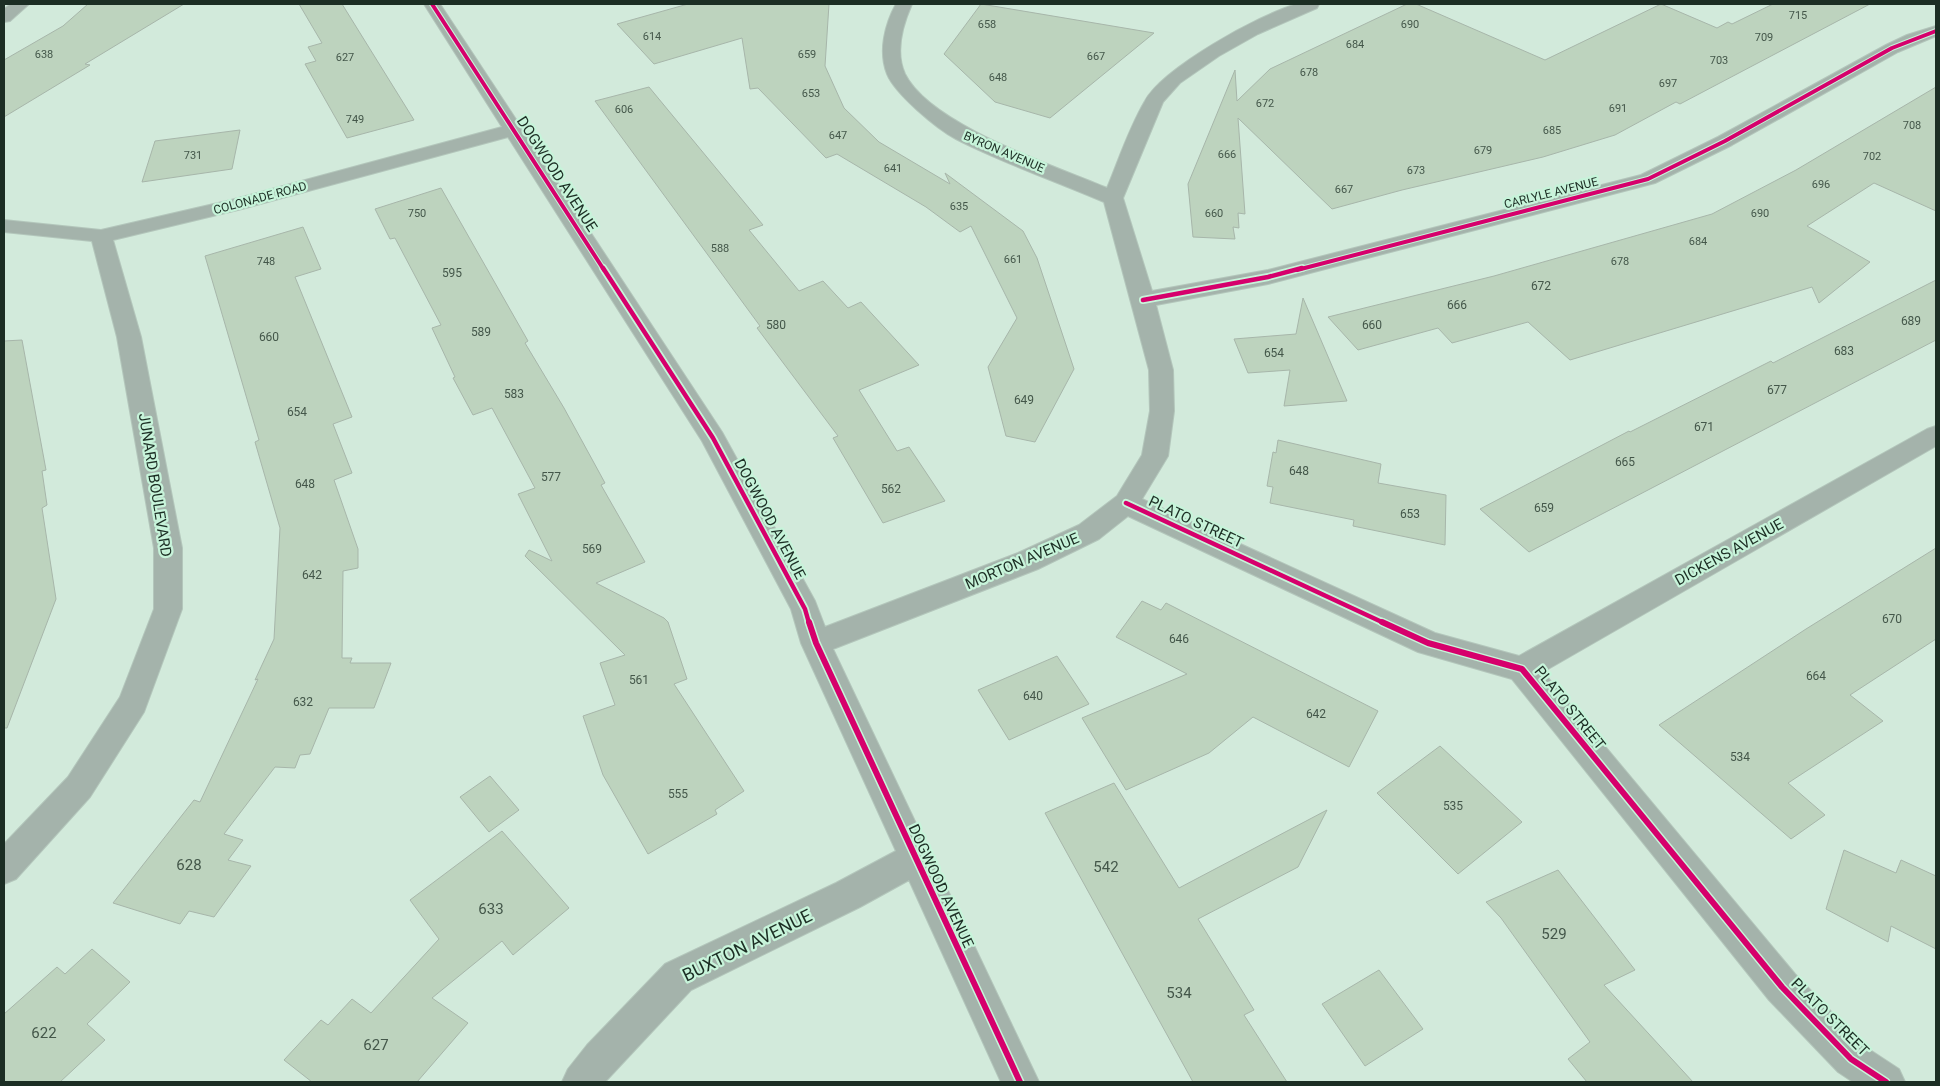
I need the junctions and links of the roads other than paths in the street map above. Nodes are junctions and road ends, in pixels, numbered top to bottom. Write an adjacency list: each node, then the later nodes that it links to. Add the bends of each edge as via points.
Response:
1 (21, 4): 5 (street)
2 (432, 4): 7 (street, DOGWOOD AVENUE)
3 (904, 4): 8 (street, BYRON AVENUE, via 891,47 896,74 916,100 961,134)
4 (1311, 4): 8 (street, via 1252,30 1173,80 1154,101)
5 (4, 17)
6 (1936, 31): 11 (street, CARLYLE AVENUE, via 1902,44 1786,105 1692,160 1648,179 1268,277)
7 (514, 130): 10 (street, COLONADE ROAD, via 235,205); 14 (street, DOGWOOD AVENUE, via 713,438 804,610)
8 (1113, 198): 11 (street, MORTON AVENUE)
9 (4, 226): 10 (street, COLONADE ROAD)
10 (101, 236): 17 (street, JUNARD BOULEVARD, via 129,336 168,548 168,609 133,704 79,787)
11 (1143, 300): 13 (street, MORTON AVENUE, via 1161,370 1162,411 1155,456)
12 (1936, 435): 15 (street, DICKENS AVENUE)
13 (1126, 503): 14 (street, MORTON AVENUE, via 1089,532 1028,561); 15 (street, PLATO STREET, via 1428,643)
14 (816, 644): 16 (street, DOGWOOD AVENUE)
15 (1522, 669): 20 (street, PLATO STREET, via 1782,987 1851,1059)
16 (914, 859): 18 (street, BUXTON AVENUE, via 848,895 678,977); 19 (street, DOGWOOD AVENUE)
17 (4, 868)
18 (581, 1082)
19 (1020, 1082)
20 (1886, 1082)

